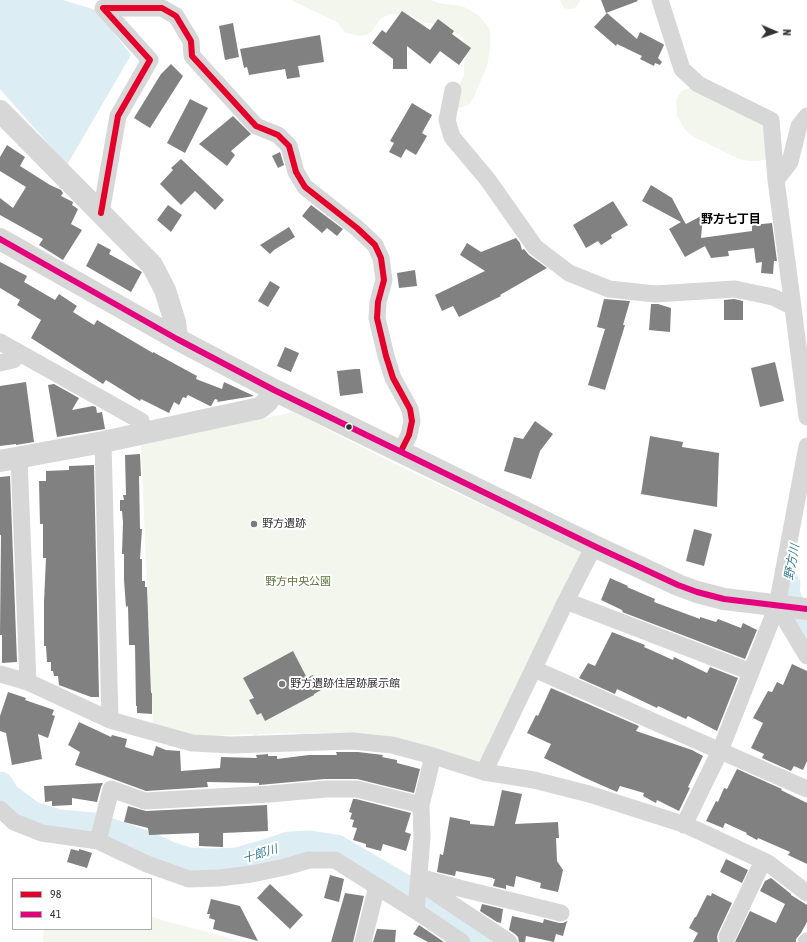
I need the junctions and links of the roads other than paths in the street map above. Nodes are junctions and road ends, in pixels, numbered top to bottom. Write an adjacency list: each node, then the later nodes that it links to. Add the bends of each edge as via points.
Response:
1 (660, 0): 5 (street, via 682,69 698,84 771,120)
2 (453, 90): 8 (street, via 446,120 452,137 488,180 535,247 569,273 609,289 655,294 735,289 772,297)
3 (807, 116): 5 (street, via 799,126 790,162)
4 (3, 121): 6 (street)
5 (776, 180): 8 (street)
6 (101, 214): 9 (street, via 152,265 165,290 175,322); 18 (street, via 118,116 150,60 103,8 162,8 176,16 191,42 192,56 256,126 278,135 289,146 296,172 305,187 375,245 381,258 384,280 377,318 393,378 410,409 412,420 409,435)
7 (0, 240): 9 (street)
8 (793, 307): 14 (street)
9 (177, 339): 13 (street)
10 (0, 342): 11 (street)
11 (20, 353): 12 (street, via 13,360); 15 (street, via 141,421)
12 (0, 363)
13 (274, 390): 15 (street, via 268,401 260,408); 18 (street)
14 (807, 417)
15 (144, 432): 16 (street)
16 (103, 442): 19 (street); 29 (street)
17 (807, 446): 22 (street)
18 (401, 451): 20 (street)
19 (10, 460): 28 (street)
20 (594, 546): 21 (street); 22 (street, via 697,592 724,599)
21 (566, 601): 25 (street); 26 (street)
22 (777, 606): 23 (street); 24 (street); 26 (street)
23 (807, 609)
24 (807, 656)
25 (534, 669): 30 (street); 32 (street)
26 (751, 672): 30 (street)
27 (0, 674): 28 (street)
28 (28, 682): 29 (street)
29 (110, 720): 31 (street, via 192,743 232,745 352,740 392,745)
30 (720, 751): 33 (street); 36 (street)
31 (433, 756): 32 (street); 34 (street)
32 (484, 772): 36 (street, via 534,780 589,794)
33 (807, 789)
34 (421, 805): 37 (street, via 357,789 145,801 111,789); 39 (street)
35 (0, 810): 37 (street, via 14,822 42,833)
36 (684, 824): 38 (street)
37 (98, 841): 40 (street, via 147,864 189,879 252,874 309,860 335,860)
38 (763, 861): 41 (street); 46 (street)
39 (419, 879): 42 (street); 43 (street); 44 (street)
40 (377, 886): 43 (street); 47 (street)
41 (807, 893)
42 (460, 908): 45 (street); 49 (street)
43 (416, 911): 45 (street)
44 (561, 913)
45 (446, 937): 48 (street)
46 (727, 937)
47 (363, 942)
48 (462, 942)
49 (509, 942)

